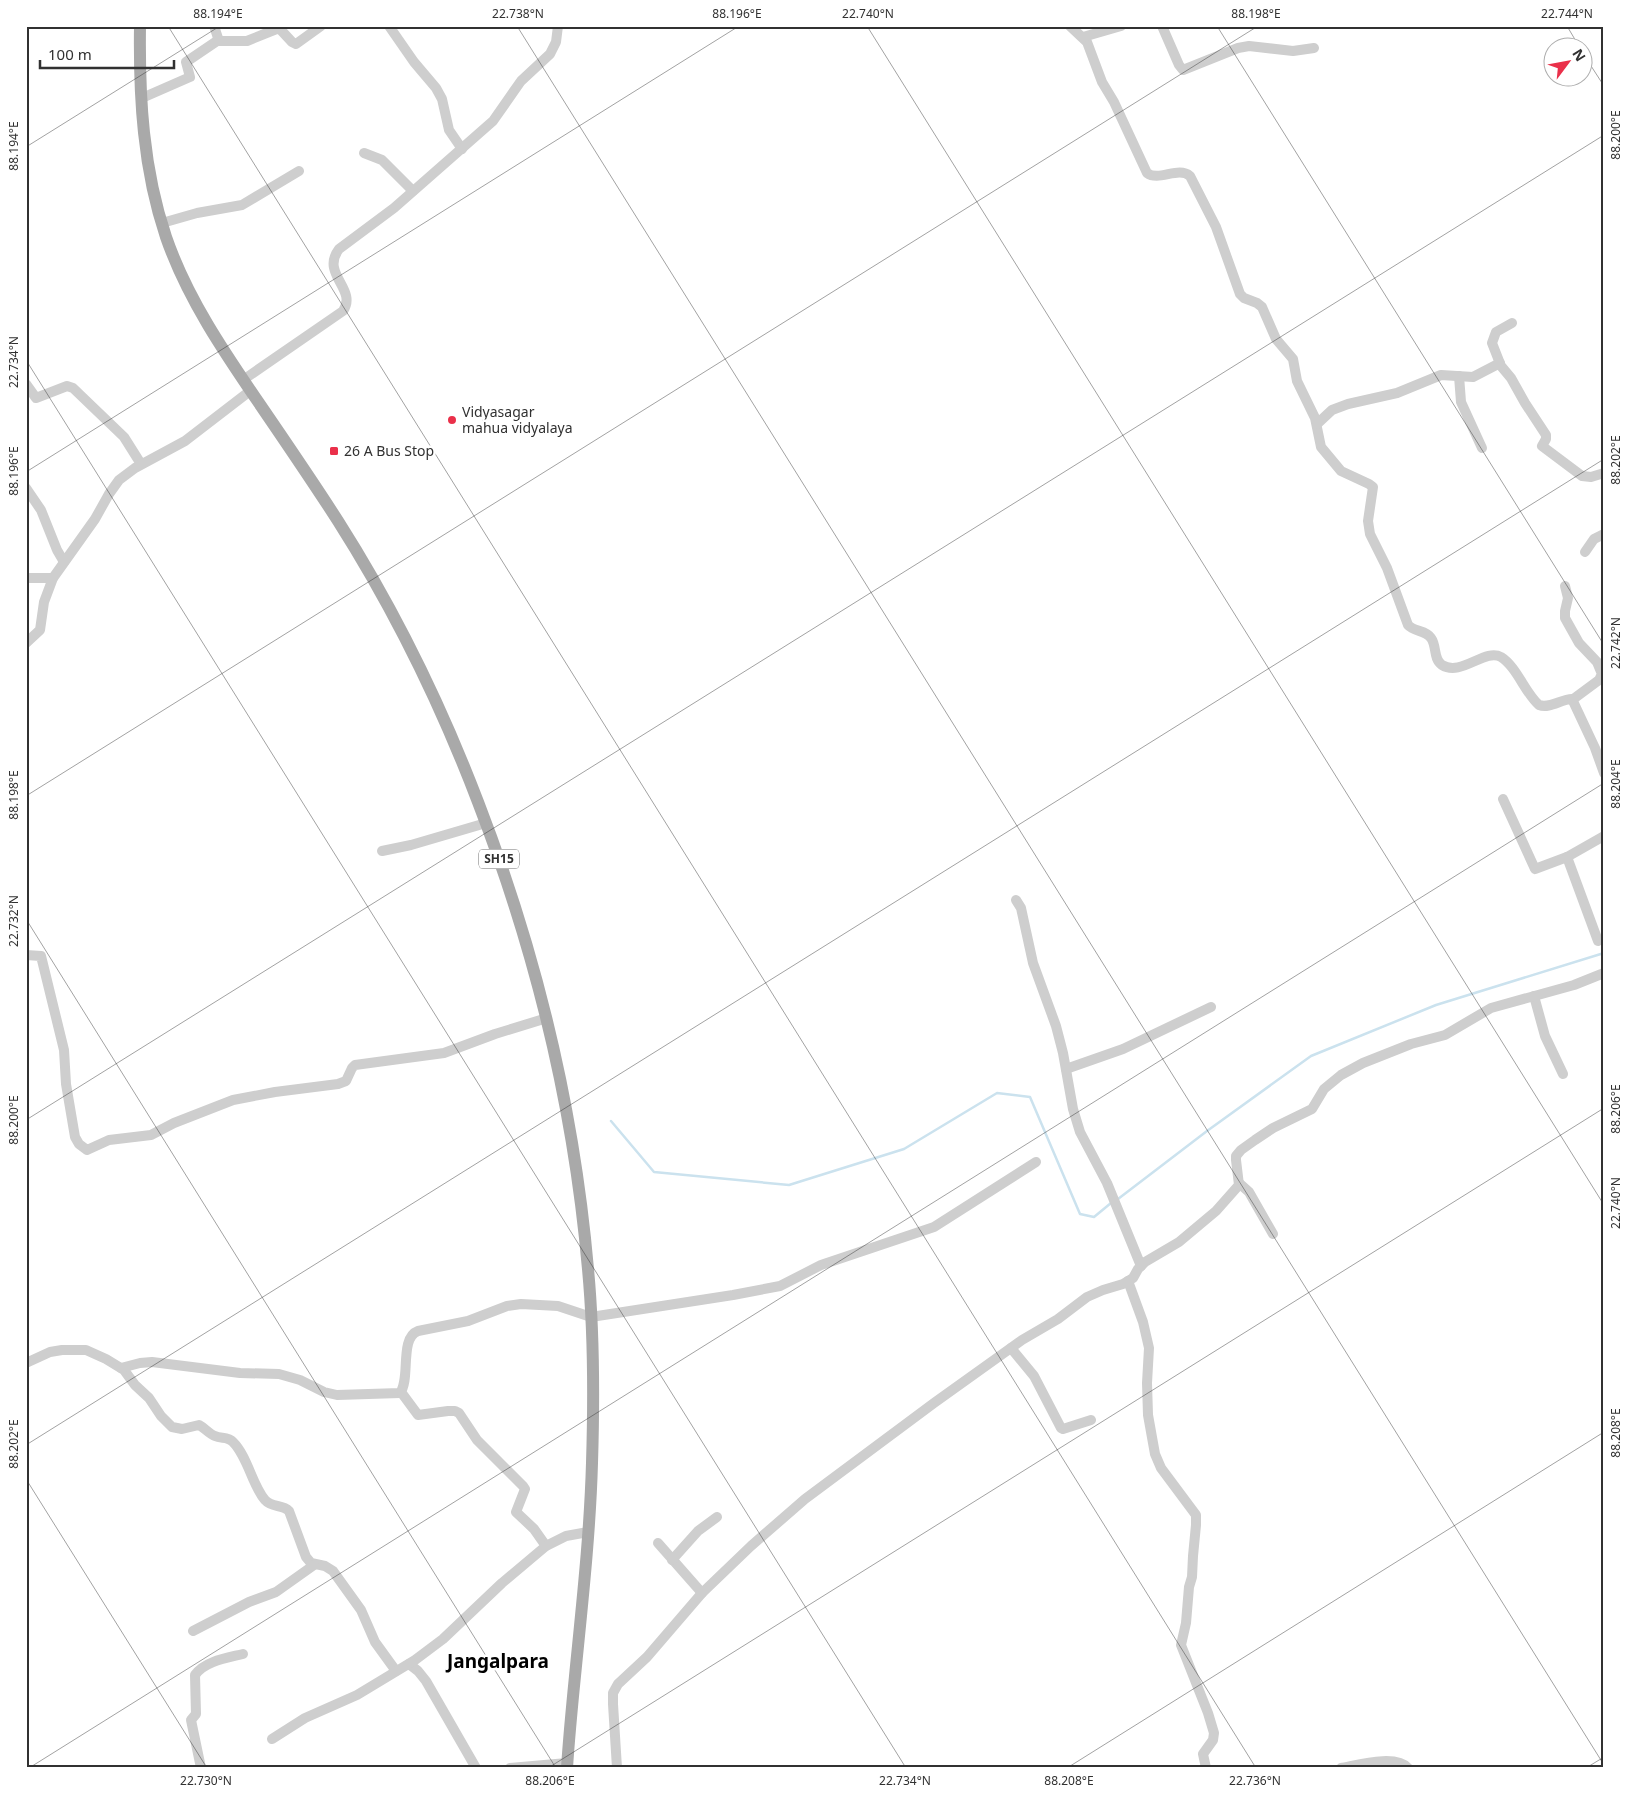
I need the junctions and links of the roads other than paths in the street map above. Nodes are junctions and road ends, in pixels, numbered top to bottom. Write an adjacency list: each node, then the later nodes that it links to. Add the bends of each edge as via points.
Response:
1 (140, 26): 12 (main road, SH15)
2 (214, 26): 10 (street)
3 (321, 26): 10 (street, via 296,44 276,28 247,41)
4 (389, 26): 13 (street, via 436,88 449,130)
5 (558, 26): 13 (street, via 550,54 521,81 493,121)
6 (1070, 26): 9 (street)
7 (1121, 26): 9 (street)
8 (1162, 26): 11 (street, via 1183,70 1249,46 1293,51)
9 (1083, 37): 24 (street, via 1146,173 1152,176 1185,172 1193,182 1216,227 1237,289 1242,297 1262,307 1276,339 1291,356 1299,386)
10 (219, 41): 12 (street, via 186,62 190,77)
11 (1314, 48)
12 (142, 98): 17 (main road, SH15, via 150,177)
13 (462, 149): 16 (street)
14 (364, 153): 16 (street, via 382,160)
15 (299, 171): 17 (street, via 242,205)
16 (412, 192): 21 (street, via 335,255 334,269 347,297 343,311)
17 (162, 223): 21 (main road, SH15, via 191,295)
18 (1512, 323): 19 (street, via 1496,332 1492,339)
19 (1500, 363): 20 (street, via 1473,376); 27 (street, via 1546,436 1542,448 1582,476)
20 (1459, 376): 24 (street, via 1441,375 1397,393 1348,404 1332,410); 25 (street, via 1461,402)
21 (243, 380): 23 (main road, SH15)
22 (27, 386): 26 (street, via 36,398 67,386 73,388 124,437)
23 (250, 391): 26 (street, via 185,441); 39 (main road, SH15, via 339,522 391,611 454,744)
24 (1317, 424): 36 (street, via 1321,447 1338,469 1373,487 1368,521 1370,534 1408,625 1432,638 1438,662 1446,667 1460,667 1499,656 1509,664 1539,706)
25 (1482, 448)
26 (141, 464): 31 (street, via 115,484)
27 (1604, 473)
28 (26, 488): 31 (street, via 41,510)
29 (1604, 534): 30 (street, via 1594,539)
30 (1585, 552)
31 (64, 562): 33 (street)
32 (26, 578): 33 (street)
33 (53, 578): 35 (street, via 44,602 40,630)
34 (1565, 586): 36 (street, via 1568,598 1565,618 1602,674 1599,680)
35 (26, 643)
36 (1572, 700): 37 (street)
37 (1604, 773)
38 (1503, 800): 42 (street, via 1535,868)
39 (486, 823): 41 (street); 49 (main road, SH15, via 526,941)
40 (1604, 836): 42 (street)
41 (382, 852)
42 (1567, 856): 44 (street)
43 (1016, 900): 50 (street, via 1021,908 1033,963 1056,1026)
44 (1598, 941)
45 (26, 954): 49 (street, via 42,958 64,1050 75,1137 87,1150 109,1140 152,1135 234,1100 338,1084 346,1081 356,1065 444,1052)
46 (1604, 974): 47 (street)
47 (1534, 996): 51 (street, via 1545,1036); 53 (street, via 1484,1011 1445,1035 1374,1057 1341,1076 1324,1090 1312,1109 1272,1128 1237,1154)
48 (1211, 1007): 50 (street, via 1123,1049)
49 (547, 1018): 57 (main road, SH15, via 571,1130)
50 (1066, 1069): 55 (street, via 1080,1132 1107,1183)
51 (1563, 1074)
52 (1036, 1162): 57 (street, via 934,1227 821,1265 786,1284 742,1294)
53 (1239, 1183): 54 (street, via 1249,1192); 55 (street, via 1204,1222)
54 (1273, 1234)
55 (1141, 1266): 56 (street)
56 (1128, 1281): 58 (street, via 1087,1297); 80 (street, via 1149,1348 1148,1415 1155,1454 1161,1468 1196,1515 1192,1577 1181,1645 1214,1733 1203,1754)
57 (591, 1316): 61 (street, via 558,1306 521,1304 468,1321 414,1333 409,1341); 64 (main road, SH15, via 592,1460)
58 (1012, 1348): 62 (street, via 1034,1376 1061,1428); 69 (street, via 805,1499)
59 (26, 1363): 60 (street, via 69,1348 86,1350)
60 (121, 1368): 61 (street, via 152,1362 240,1373 279,1374 337,1395); 68 (street, via 172,1427 182,1429 199,1424 215,1436 232,1441 266,1502 289,1511 304,1553)
61 (401, 1392): 66 (street, via 418,1415 459,1412 477,1440 524,1486 516,1512)
62 (1091, 1420)
63 (717, 1517): 67 (street, via 698,1531)
64 (588, 1532): 66 (street, via 566,1536); 75 (main road, SH15)
65 (658, 1542): 67 (street)
66 (546, 1546): 72 (street, via 443,1639)
67 (672, 1560): 69 (street)
68 (314, 1564): 70 (street, via 276,1592); 73 (street, via 333,1571 362,1610 375,1642)
69 (702, 1593): 79 (street, via 614,1691)
70 (192, 1631)
71 (243, 1654): 76 (street, via 213,1662 195,1675 196,1713 191,1720)
72 (409, 1664): 73 (street); 77 (street, via 426,1681)
73 (396, 1671): 74 (street, via 357,1694 305,1718)
74 (272, 1739)
75 (567, 1766): 78 (street)
76 (202, 1768)
77 (476, 1768)
78 (510, 1768)
79 (617, 1768)
80 (1206, 1768)
81 (1341, 1768): 82 (street, via 1388,1760 1400,1762)
82 (1408, 1768)

